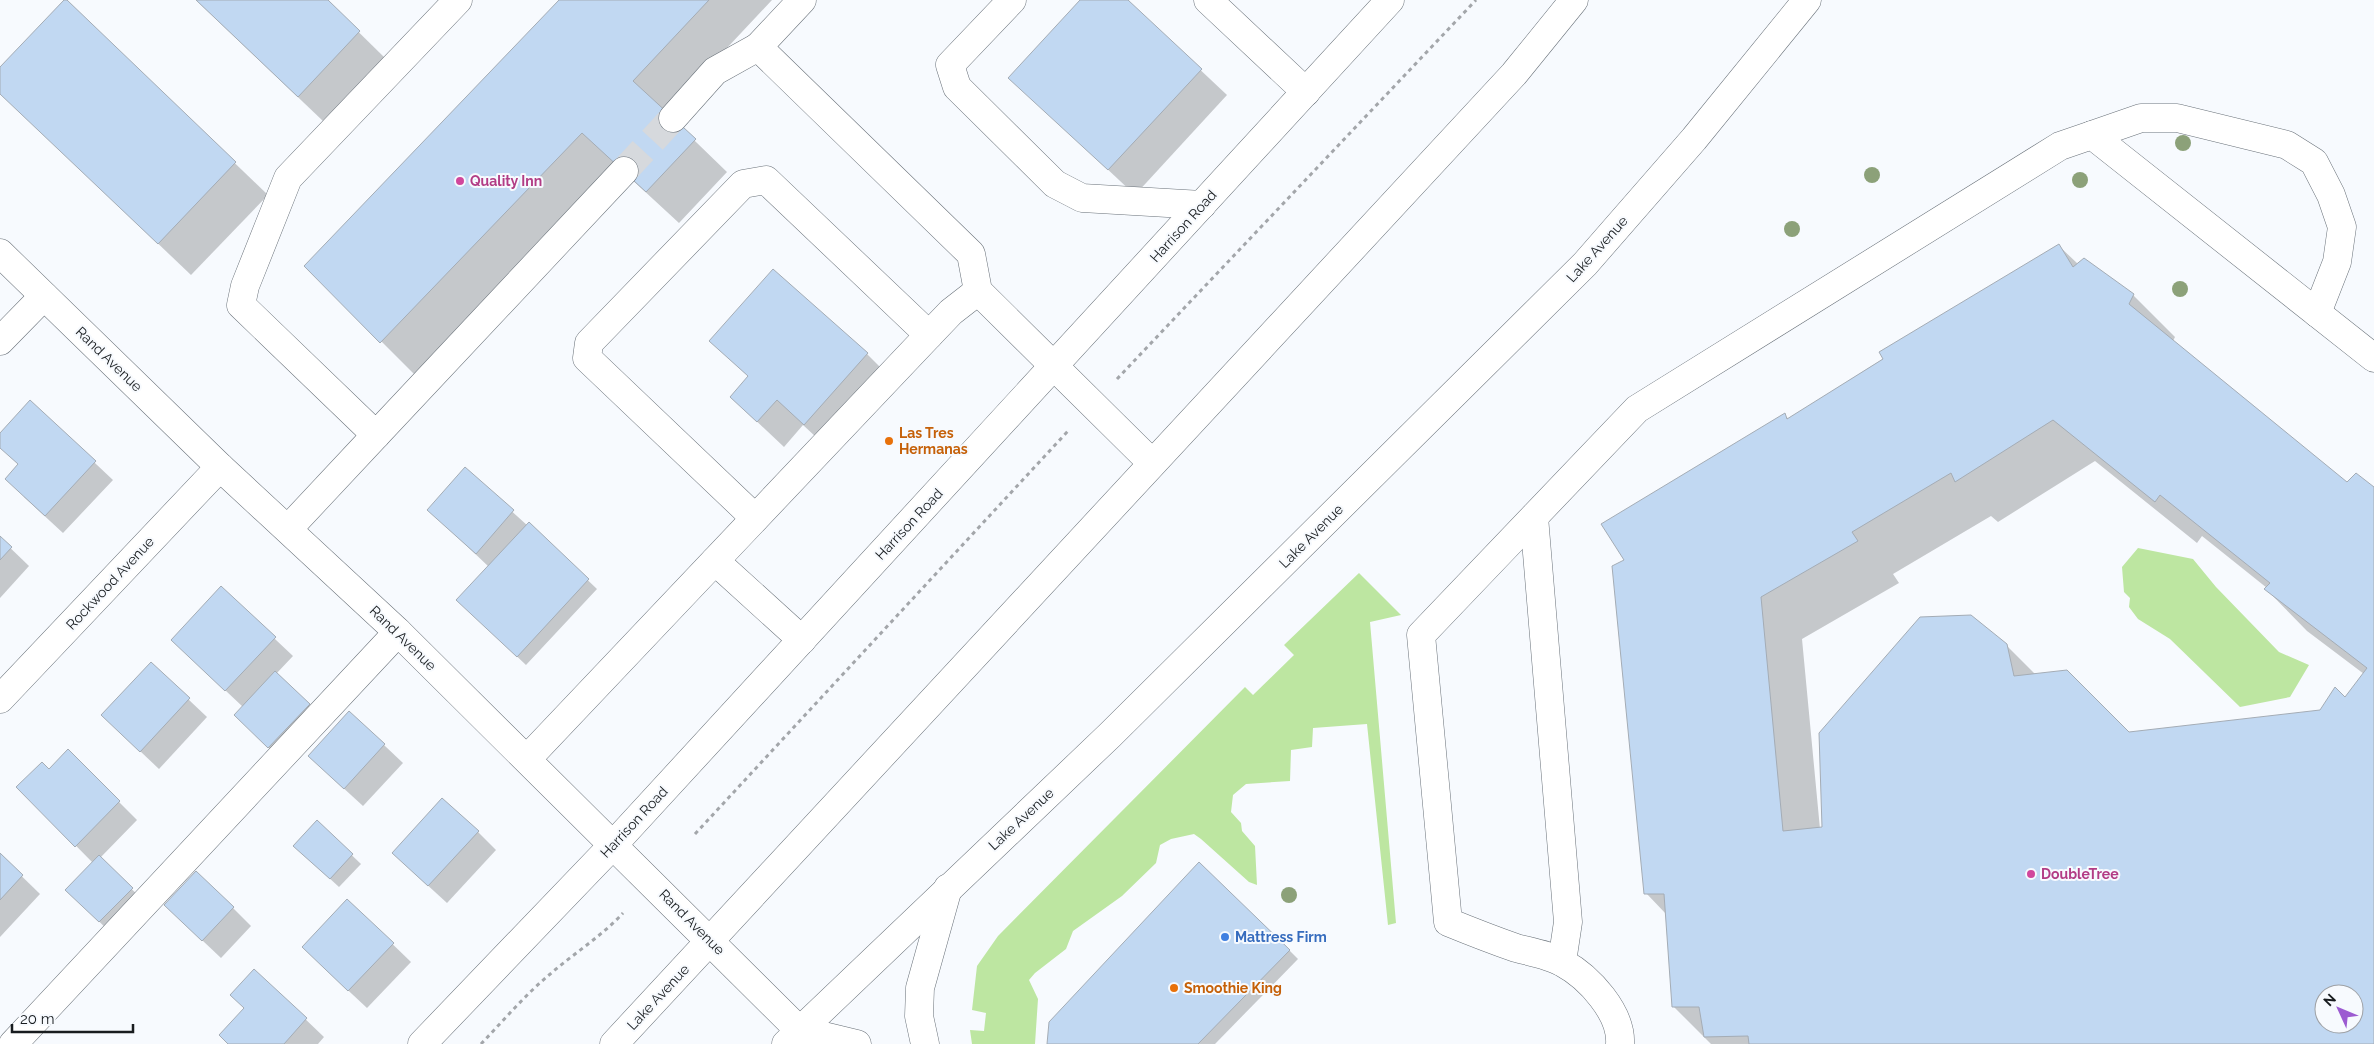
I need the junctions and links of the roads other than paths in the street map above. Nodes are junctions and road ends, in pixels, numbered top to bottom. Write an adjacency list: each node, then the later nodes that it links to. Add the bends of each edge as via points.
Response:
1 (458, 0): 22 (main road, via 288,178 245,286 241,305)
2 (802, 0): 8 (main road)
3 (1012, 0): 13 (main road, via 950,65 957,87 1055,184 1082,198)
4 (1208, 0): 9 (main road)
5 (1390, 0): 9 (main road, Harrison Road)
6 (1574, 0): 23 (main road, Lake Avenue, via 1514,74)
7 (1807, 0): 34 (main road, Lake Avenue, via 1694,139 1585,264 1110,735)
8 (758, 47): 10 (main road, via 715,71); 15 (main road, via 971,254)
9 (1306, 92): 13 (main road, Harrison Road)
10 (673, 118)
11 (2092, 136): 17 (main road); 17 (main road, via 2141,118 2178,118 2287,144 2314,162 2331,195 2342,227 2337,262); 25 (main road, via 2060,146 1637,409)
12 (624, 171): 22 (main road)
13 (1202, 205): 21 (main road, Harrison Road)
14 (0, 253): 16 (main road, Rand Avenue)
15 (978, 291): 18 (main road); 21 (main road)
16 (44, 296): 19 (main road); 24 (main road, Rand Avenue)
17 (2317, 313): 20 (main road)
18 (929, 335): 26 (main road); 26 (main road, via 766,180 743,184 589,343 587,358)
19 (0, 341)
20 (2374, 358)
21 (1055, 366): 23 (main road); 30 (main road, Harrison Road)
22 (376, 435): 27 (main road)
23 (1152, 463): 35 (main road, Lake Avenue)
24 (220, 467): 27 (main road, Rand Avenue); 31 (main road, Rockwood Avenue)
25 (1534, 517): 36 (main road, via 1568,922); 36 (main road, via 1421,635 1448,922)
26 (755, 518): 28 (main road)
27 (288, 530): 29 (main road, Rand Avenue)
28 (715, 561): 30 (main road); 32 (main road)
29 (398, 632): 32 (main road, Rand Avenue); 38 (main road)
30 (802, 640): 33 (main road, Harrison Road)
31 (0, 699)
32 (527, 759): 33 (main road, Rand Avenue)
33 (613, 845): 35 (main road, Rand Avenue); 39 (main road, Harrison Road)
34 (949, 887): 37 (main road, Lake Avenue); 42 (main road, via 920,988 919,1016)
35 (711, 940): 37 (main road, Rand Avenue); 40 (main road, Lake Avenue)
36 (1562, 962): 43 (main road, via 1591,982 1607,1005 1620,1033)
37 (796, 1039): 41 (main road)
38 (13, 1044)
39 (422, 1044)
40 (614, 1044)
41 (858, 1044)
42 (925, 1044)
43 (1620, 1044)

